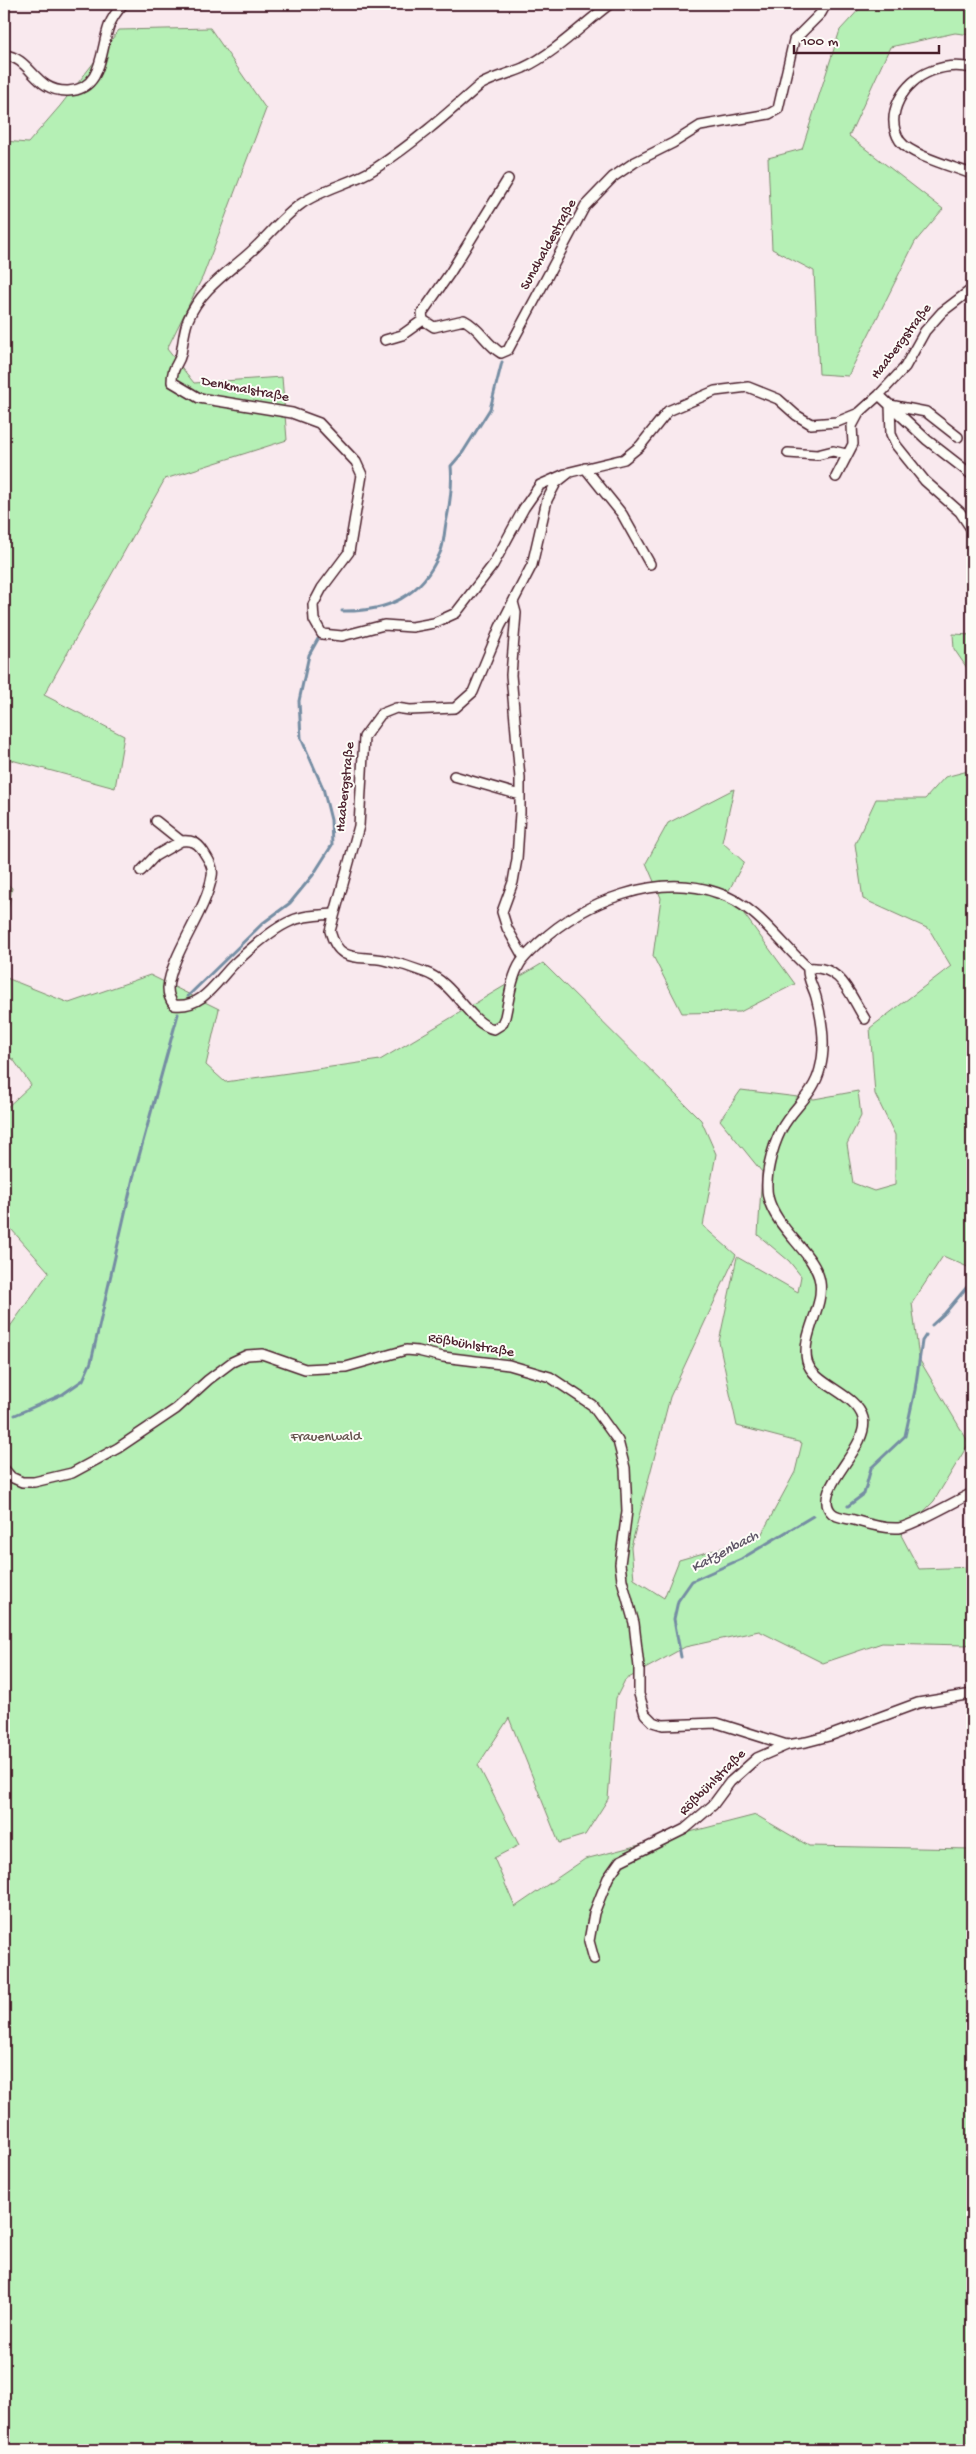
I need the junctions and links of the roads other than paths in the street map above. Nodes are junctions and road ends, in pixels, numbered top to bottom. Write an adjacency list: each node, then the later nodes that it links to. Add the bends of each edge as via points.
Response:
1 (123, 4): 4 (street, via 108,27 99,70 89,84 76,90 59,91 46,87 24,64)
2 (610, 4): 18 (street, Denkmalstraße, via 545,55 523,68 493,77 480,85 377,167 354,181 302,203 282,218 194,307 187,322 180,357 172,369 172,382 199,398 292,413 319,423 356,462 362,476 349,552 313,605 314,620 322,634 342,636 384,625 412,627 434,623 456,613 493,564 540,485)
3 (826, 4): 9 (street, Sundhaldestraße, via 794,40 778,109 769,114 700,126 635,162 585,206 508,350 501,352 491,347 475,326 464,320 434,327)
4 (4, 55)
5 (972, 68): 6 (street, via 959,66 930,71 910,85 896,104 893,124 900,142 912,153)
6 (972, 174)
7 (508, 179): 9 (street, via 450,273 425,306)
8 (972, 289): 11 (street, Haabergstraße, via 942,312 926,331 905,367)
9 (423, 320): 10 (street, via 402,335)
10 (385, 340)
11 (879, 395): 12 (street, Haabergstraße); 13 (street, Haabergstraße)
12 (890, 405): 14 (street, via 926,412); 19 (street, Haabergstraße, via 927,440); 21 (street, via 891,434 896,445 925,481 960,512)
13 (859, 413): 16 (street, via 852,426 853,444); 17 (street, Haabergstraße, via 837,422 811,424 796,416 778,399 748,387 715,391 668,411 640,446 624,459)
14 (958, 437)
15 (788, 453): 16 (street, via 817,455 833,451)
16 (846, 454): 20 (street)
17 (585, 468): 18 (street, Haabergstraße); 22 (street, via 622,514)
18 (570, 472): 23 (street, Haabergstraße, via 556,483 547,500 532,565)
19 (972, 475)
20 (836, 477)
21 (972, 530)
22 (650, 564)
23 (513, 602): 25 (street, via 516,613 512,690); 29 (street, Haabergstraße, via 473,692 455,708 396,708 381,714 364,737 359,826)
24 (454, 776): 25 (street)
25 (520, 795): 30 (street, via 517,859 502,912)
26 (156, 821): 27 (street)
27 (181, 841): 28 (street, via 155,856); 29 (street, via 190,840 198,844 211,864 213,875 171,973 168,990 174,1005 184,1007 194,1003 217,984 234,963 290,921 311,915)
28 (141, 872)
29 (333, 914): 30 (street, Haabergstraße, via 330,931 333,942 343,954 404,965 436,977 448,985 483,1024 494,1029 502,1024 505,1017 515,975)
30 (524, 958): 31 (street, via 558,926 601,903 649,889 694,887 720,893 752,913)
31 (808, 968): 32 (street, via 832,971 852,996); 34 (street, via 807,976 816,996 824,1053 816,1083 781,1129 767,1180 768,1197 776,1216 815,1265 820,1283 807,1344 807,1362 818,1376 855,1404 863,1419 860,1444 826,1495 828,1509 834,1516 900,1528)
32 (864, 1019)
33 (4, 1469): 36 (street, Rößbühlstraße, via 22,1482 72,1473 118,1448 176,1409 208,1380 247,1355 262,1354 305,1370 346,1367 406,1350 509,1365 550,1378 592,1405 618,1441 625,1468 627,1511 620,1564 634,1622 639,1694 645,1714 653,1722 663,1725 717,1724)
34 (972, 1493)
35 (972, 1694): 36 (street, Rößbühlstraße, via 918,1703 829,1736)
36 (786, 1745): 37 (street, Rößbühlstraße, via 757,1758 730,1782 713,1805 685,1829 620,1861 608,1878 594,1913 589,1941)
37 (594, 1959)

